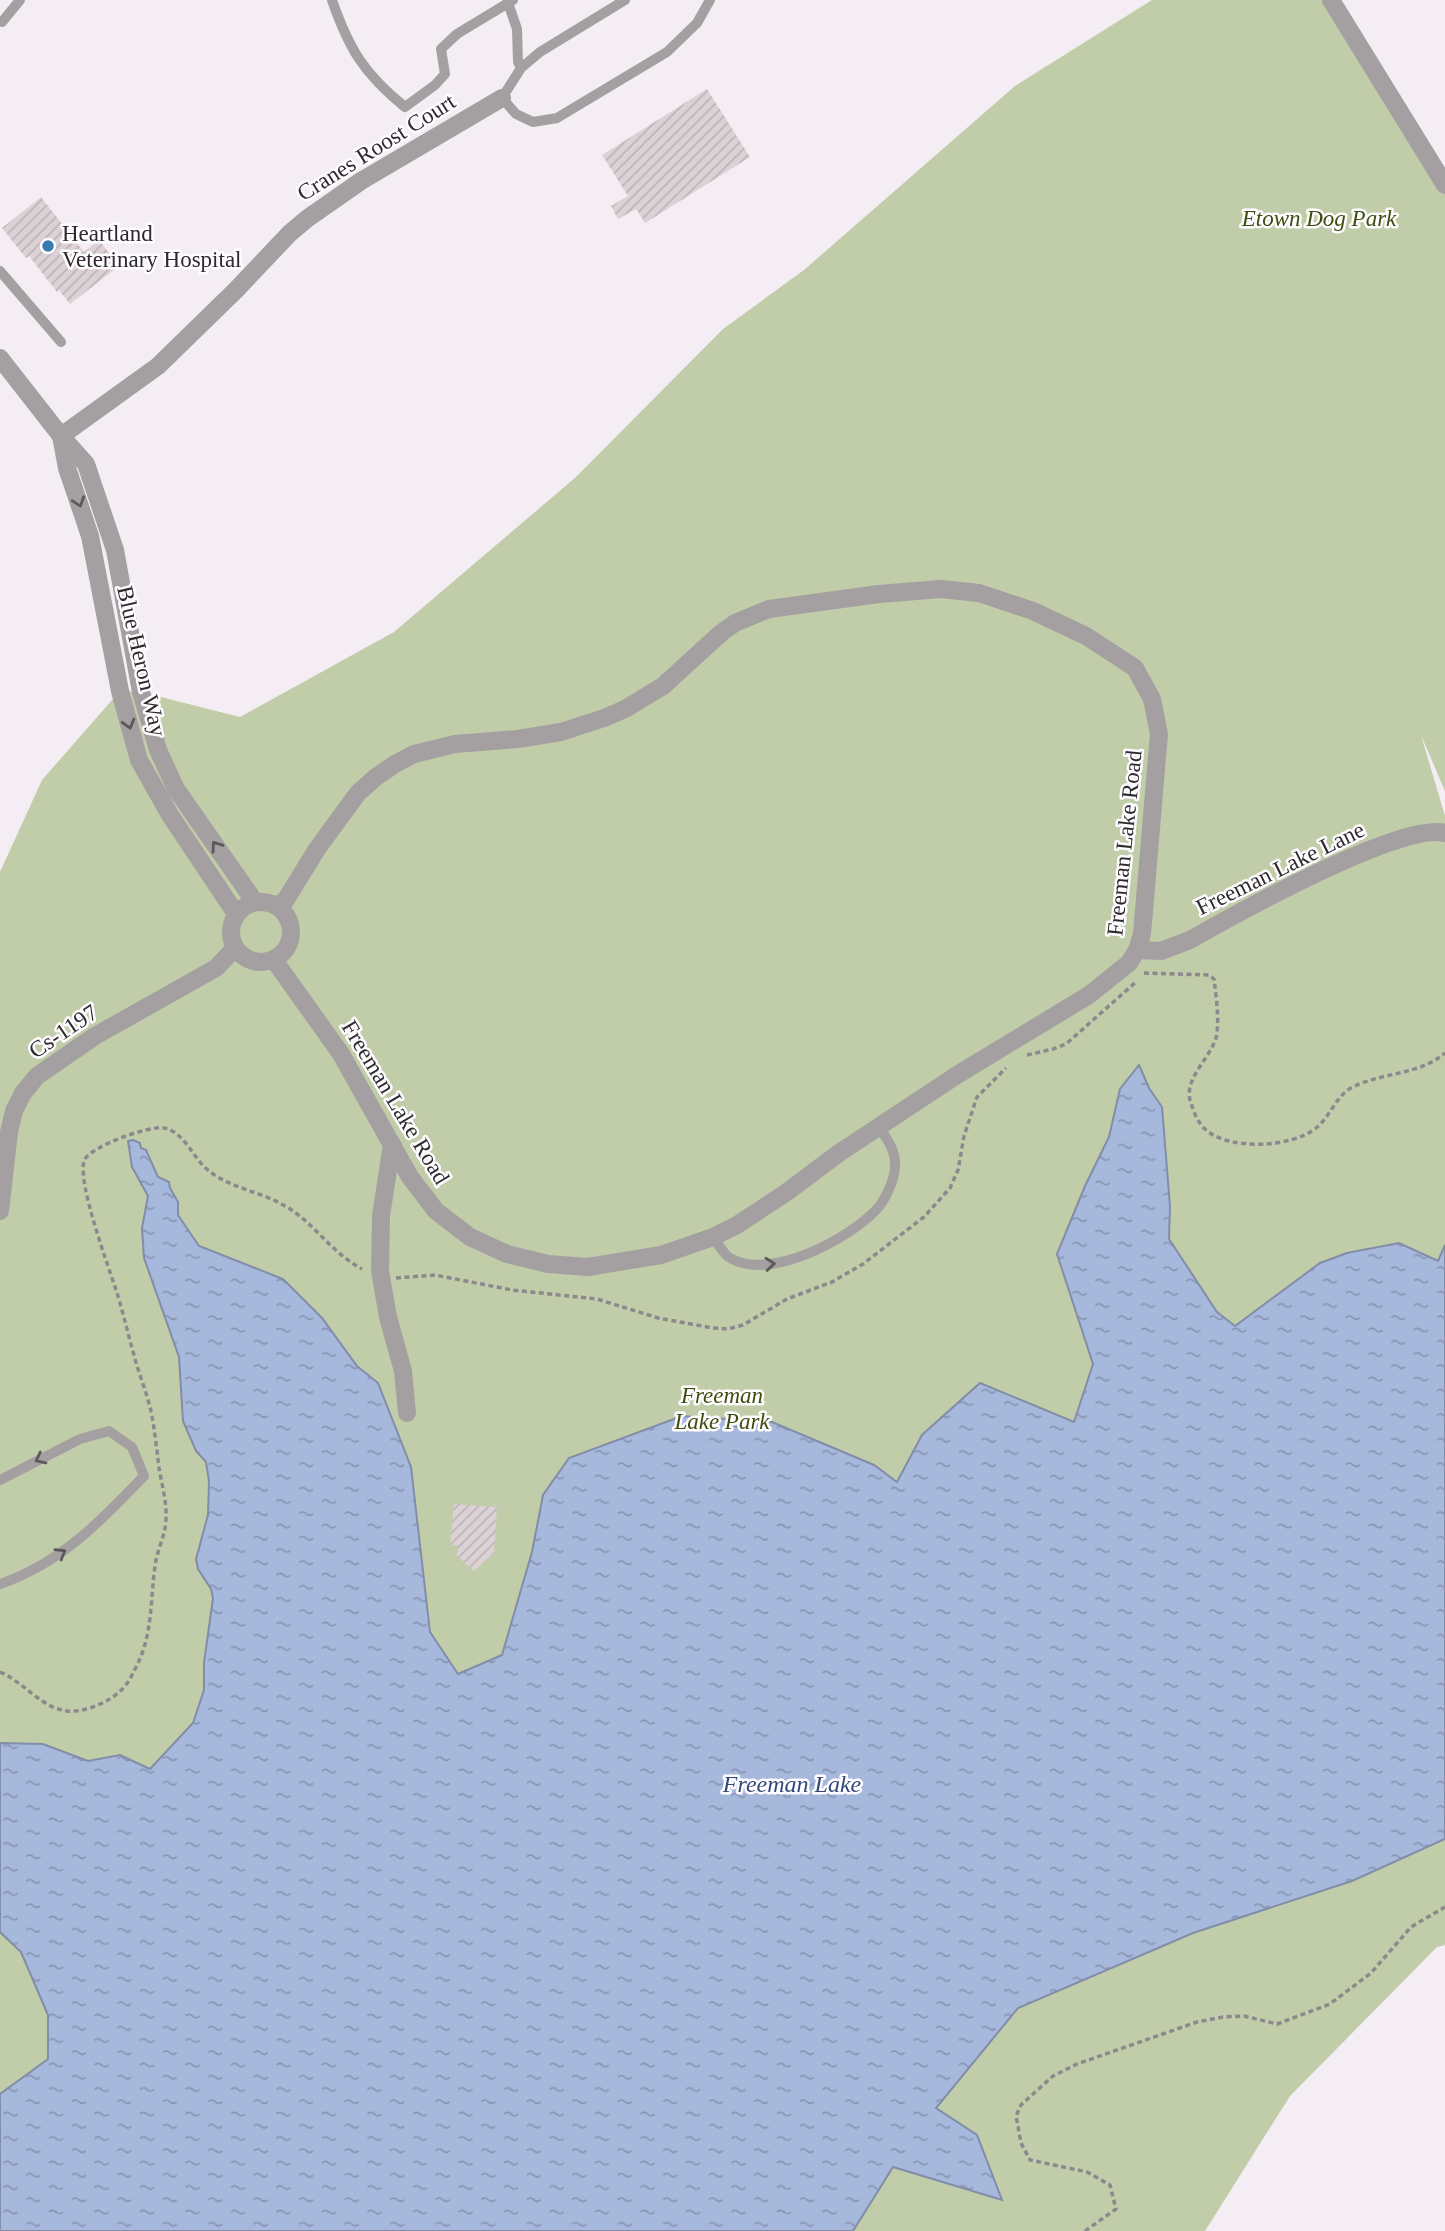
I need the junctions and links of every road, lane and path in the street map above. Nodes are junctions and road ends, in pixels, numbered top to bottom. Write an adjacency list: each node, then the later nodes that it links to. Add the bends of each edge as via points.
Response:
1 (20, 0): 7 (lane)
2 (332, 0): 6 (lane, via 365,70 405,107 445,74 441,49)
3 (625, 0): 8 (lane)
4 (710, 0): 9 (lane, via 697,23 667,52 557,118 533,122 516,114)
5 (1331, 0): 10 (street)
6 (510, 1): 8 (lane)
7 (2, 22)
8 (521, 68): 9 (lane)
9 (502, 98): 14 (street, Cranes Roost Court, via 361,181 308,218 158,366)
10 (1445, 185)
11 (0, 271): 12 (lane)
12 (61, 342)
13 (0, 358): 14 (street, Blue Heron Way)
14 (61, 436): 16 (street, Blue Heron Way, one-way to 14, via 176,789 158,750 141,692 115,550 86,464); 18 (street, Blue Heron Way, one-way to 18, via 90,536 120,691 139,760 170,816)
15 (1445, 834): 20 (street, Freeman Lake Lane, via 1417,833 1365,851 1190,940 1161,951)
16 (255, 902): 17 (street); 18 (street)
17 (277, 905): 20 (street, Freeman Lake Road, via 285,901 358,793 414,754 456,744 561,732 604,718 663,686 735,623 769,608 941,589 979,593 1033,611 1086,636 1135,667 1152,699 1159,734); 21 (street, via 292,930 291,941)
18 (236, 914): 19 (street, via 231,925)
19 (235, 948): 21 (street, via 253,961); 27 (street, Cs-1197, via 216,968 95,1036 37,1076 14,1111)
20 (1137, 950): 25 (street, Freeman Lake Road, via 1129,963 1089,995)
21 (274, 960): 26 (street, Freeman Lake Road, via 341,1054)
22 (1445, 1053): 23 (path, via 1415,1069 1354,1086 1315,1129 1270,1144 1221,1138 1205,1130 1195,1115 1189,1097 1193,1081 1217,1034 1214,979 1209,975 1143,972 1066,1044)
23 (1024, 1056)
24 (1009, 1065): 29 (path, via 977,1097 958,1170 950,1188 924,1217 863,1264 743,1325 713,1328 658,1318 597,1299 512,1290 435,1275)
25 (880, 1127): 28 (street, Freeman Lake Road, via 762,1209); 28 (lane, one-way to 25, via 728,1257 753,1265 785,1262 827,1245 877,1209 889,1189 895,1167 892,1148)
26 (392, 1144): 28 (street, Freeman Lake Road, via 422,1195 452,1225 488,1246 527,1260 605,1266 661,1255); 29 (street, via 381,1216)
27 (0, 1211)
28 (713, 1237)
29 (381, 1276): 30 (street, via 403,1371); 33 (path, via 349,1262 286,1206 239,1189 206,1169 178,1134 165,1128 120,1139 87,1154 84,1175 93,1220 152,1415 164,1494 165,1533 155,1565 148,1639 124,1688 100,1704 72,1712 43,1702)
30 (407, 1413)
31 (0, 1480): 32 (lane, one-way to 31, via 69,1549 144,1476 132,1447 109,1431 80,1439)
32 (0, 1584)
33 (0, 1672)
34 (1445, 1907): 35 (path, via 1411,1927 1371,1973 1330,2004 1278,2024 1244,2016 1197,2022 1077,2064 1036,2091 1016,2116 1030,2160 1087,2172 1110,2185 1116,2209)
35 (1085, 2231)

